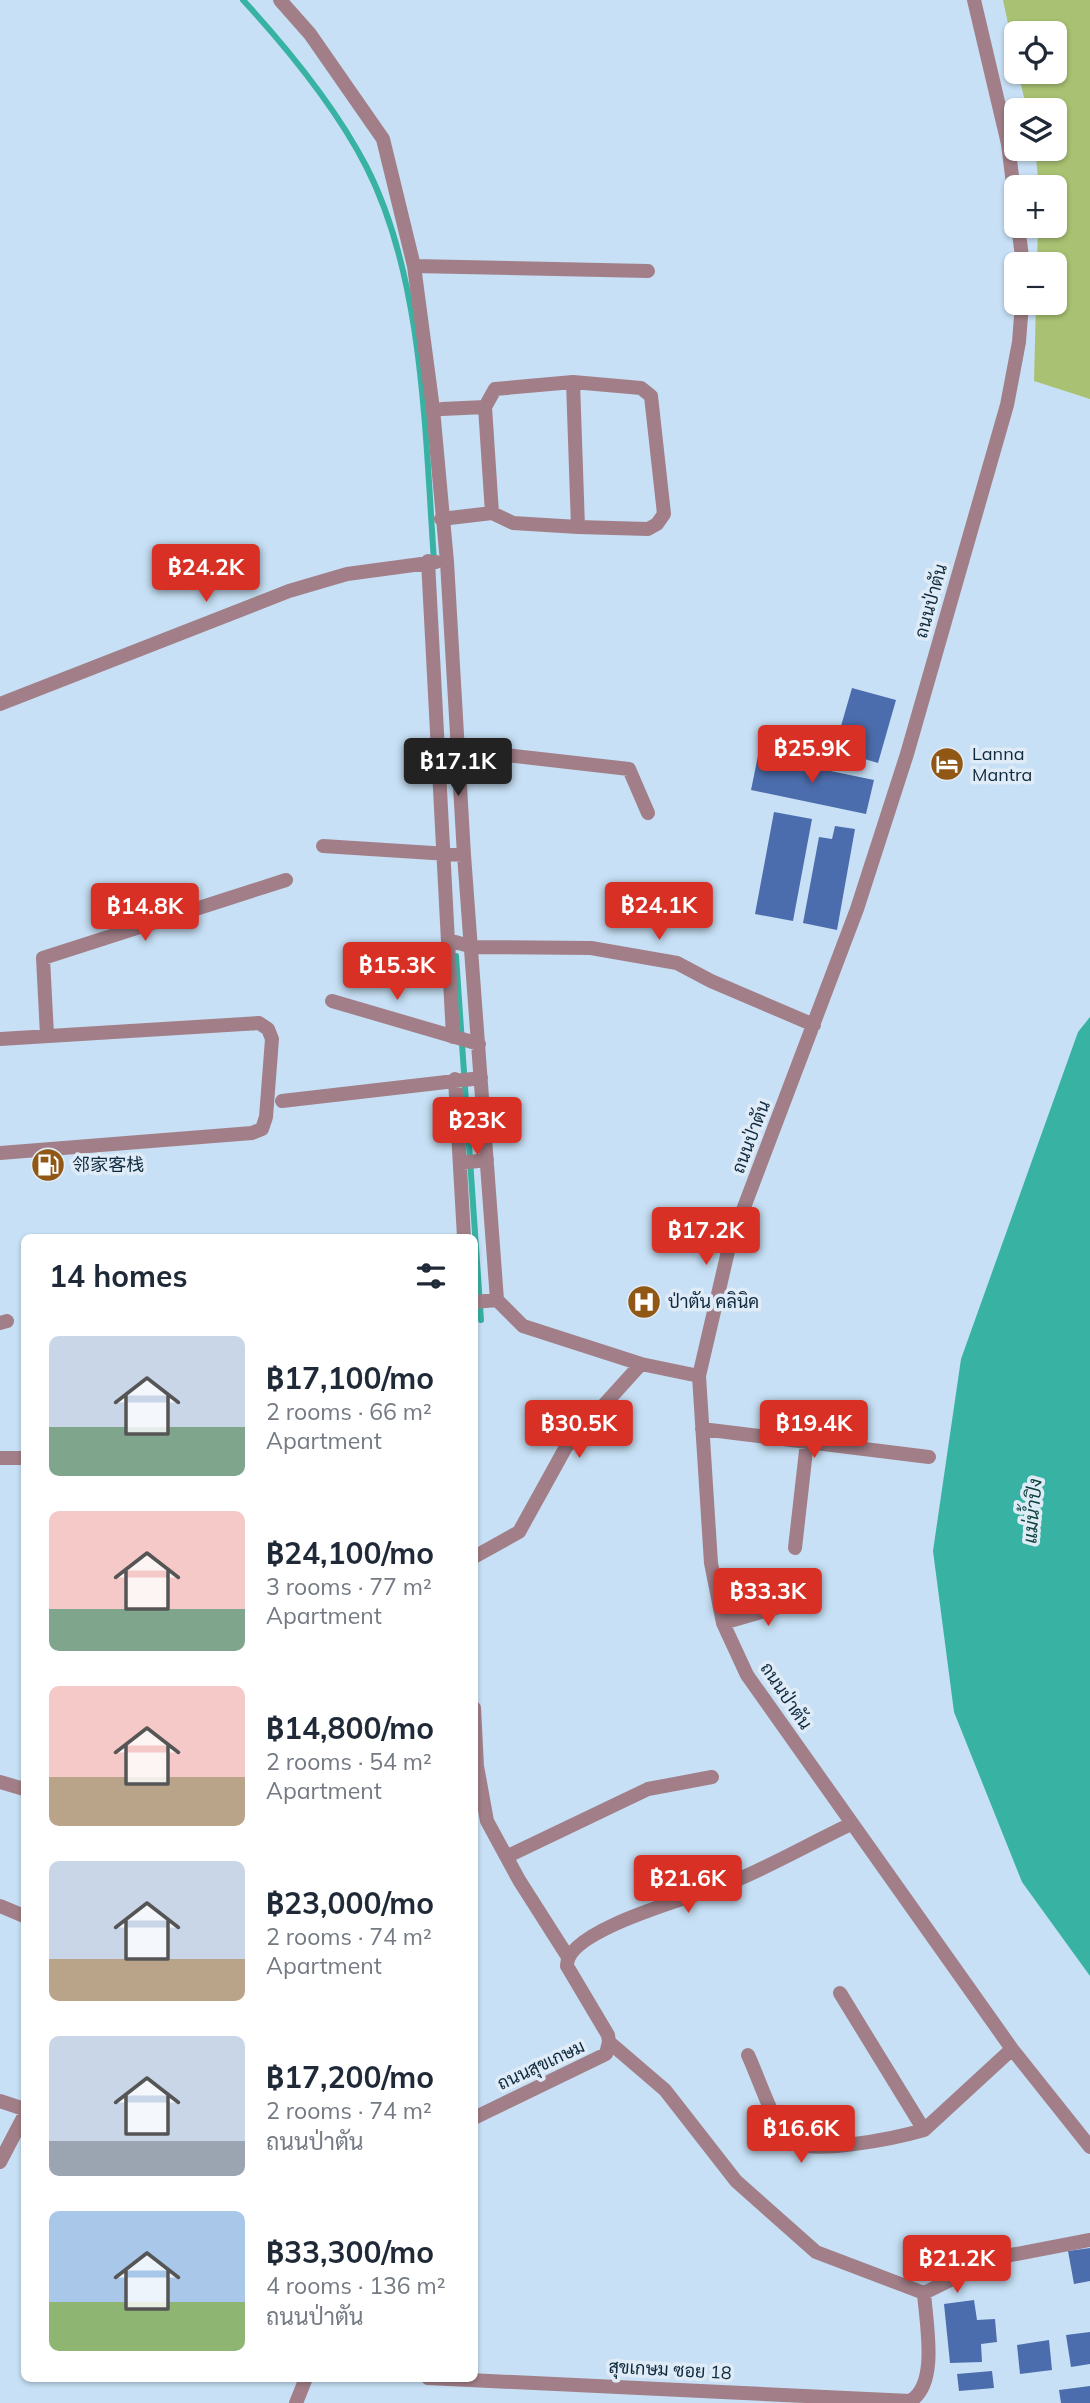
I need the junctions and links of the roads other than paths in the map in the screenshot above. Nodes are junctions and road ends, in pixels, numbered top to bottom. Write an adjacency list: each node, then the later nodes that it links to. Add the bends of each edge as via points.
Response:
1 (280, 0): 4 (street, via 310,34 383,139)
2 (974, 0): 3 (street)
3 (1012, 175)
4 (414, 266): 5 (street); 11 (street, via 433,409)
5 (648, 271)
6 (1021, 315): 26 (street, ถนนป่าตัน, via 1007,405 915,729)
7 (573, 382): 8 (street, via 495,389); 12 (street); 12 (street, via 641,388 651,396 664,514 648,529)
8 (485, 407): 9 (street); 10 (street)
9 (442, 409)
10 (492, 513): 11 (street); 12 (street, via 513,523)
11 (441, 519): 14 (street)
12 (578, 527)
13 (428, 561): 14 (street); 15 (street, via 347,574 289,591); 17 (street)
14 (447, 562): 16 (street)
15 (0, 704)
16 (459, 748): 17 (street); 18 (street, via 629,769); 21 (street)
17 (438, 749): 20 (street)
18 (648, 813)
19 (323, 846): 20 (street)
20 (443, 852): 21 (street); 23 (street)
21 (464, 855): 24 (street)
22 (285, 880): 27 (street, via 43,958)
23 (448, 940): 24 (street); 28 (street)
24 (473, 947): 26 (street, via 591,948 677,963); 30 (street)
25 (332, 1001): 28 (street)
26 (814, 1025): 41 (street, ถนนป่าตัน, via 729,1247)
27 (47, 1035): 29 (street); 34 (street, via 259,1023 272,1039 262,1129)
28 (453, 1037): 30 (street)
29 (0, 1039)
30 (479, 1044): 31 (street)
31 (481, 1078): 32 (street); 35 (street)
32 (455, 1079): 33 (street); 36 (street)
33 (282, 1101)
34 (0, 1153)
35 (487, 1160): 36 (street); 38 (street)
36 (460, 1163): 37 (street)
37 (464, 1234)
38 (496, 1300): 39 (street); 40 (street, via 523,1326)
39 (478, 1302)
40 (641, 1364): 41 (street); 48 (street, via 566,1447 519,1532)
41 (699, 1376): 42 (street, ถนนป่าตัน)
42 (702, 1429): 43 (street); 50 (street, ถนนป่าตัน, via 711,1563)
43 (807, 1442): 44 (street); 47 (street)
44 (929, 1457)
45 (0, 1458): 46 (street)
46 (21, 1458)
47 (795, 1548)
48 (478, 1556)
49 (803, 1600): 50 (street)
50 (723, 1623): 55 (street, ถนนป่าตัน, via 747,1675)
51 (478, 1772): 56 (street, via 487,1821)
52 (712, 1777): 56 (street, via 648,1789)
53 (0, 1782): 54 (street)
54 (21, 1787)
55 (851, 1824): 59 (street, via 730,1883 640,1913 594,1936); 62 (street, ถนนป่าตัน)
56 (508, 1856): 59 (street)
57 (0, 1906): 58 (street)
58 (21, 1915)
59 (568, 1957): 61 (street, via 567,1966)
60 (840, 1993): 68 (street)
61 (608, 2038): 66 (street, ถนนสุขเกษม, via 606,2054 600,2059); 72 (street, via 665,2090 736,2180 816,2252)
62 (1012, 2049): 68 (street); 69 (street, ถนนป่าตัน)
63 (748, 2055): 68 (street, via 787,2139 803,2147 892,2140)
64 (0, 2101): 65 (street)
65 (21, 2108)
66 (478, 2116)
67 (21, 2122): 70 (street)
68 (924, 2130)
69 (1090, 2147)
70 (0, 2162)
71 (1090, 2240): 72 (street, via 995,2258)
72 (924, 2293): 73 (street, สุขเกษม ซอย 18, via 928,2376 921,2395 910,2401)
73 (478, 2380)
74 (304, 2382): 75 (street)
75 (296, 2403)

